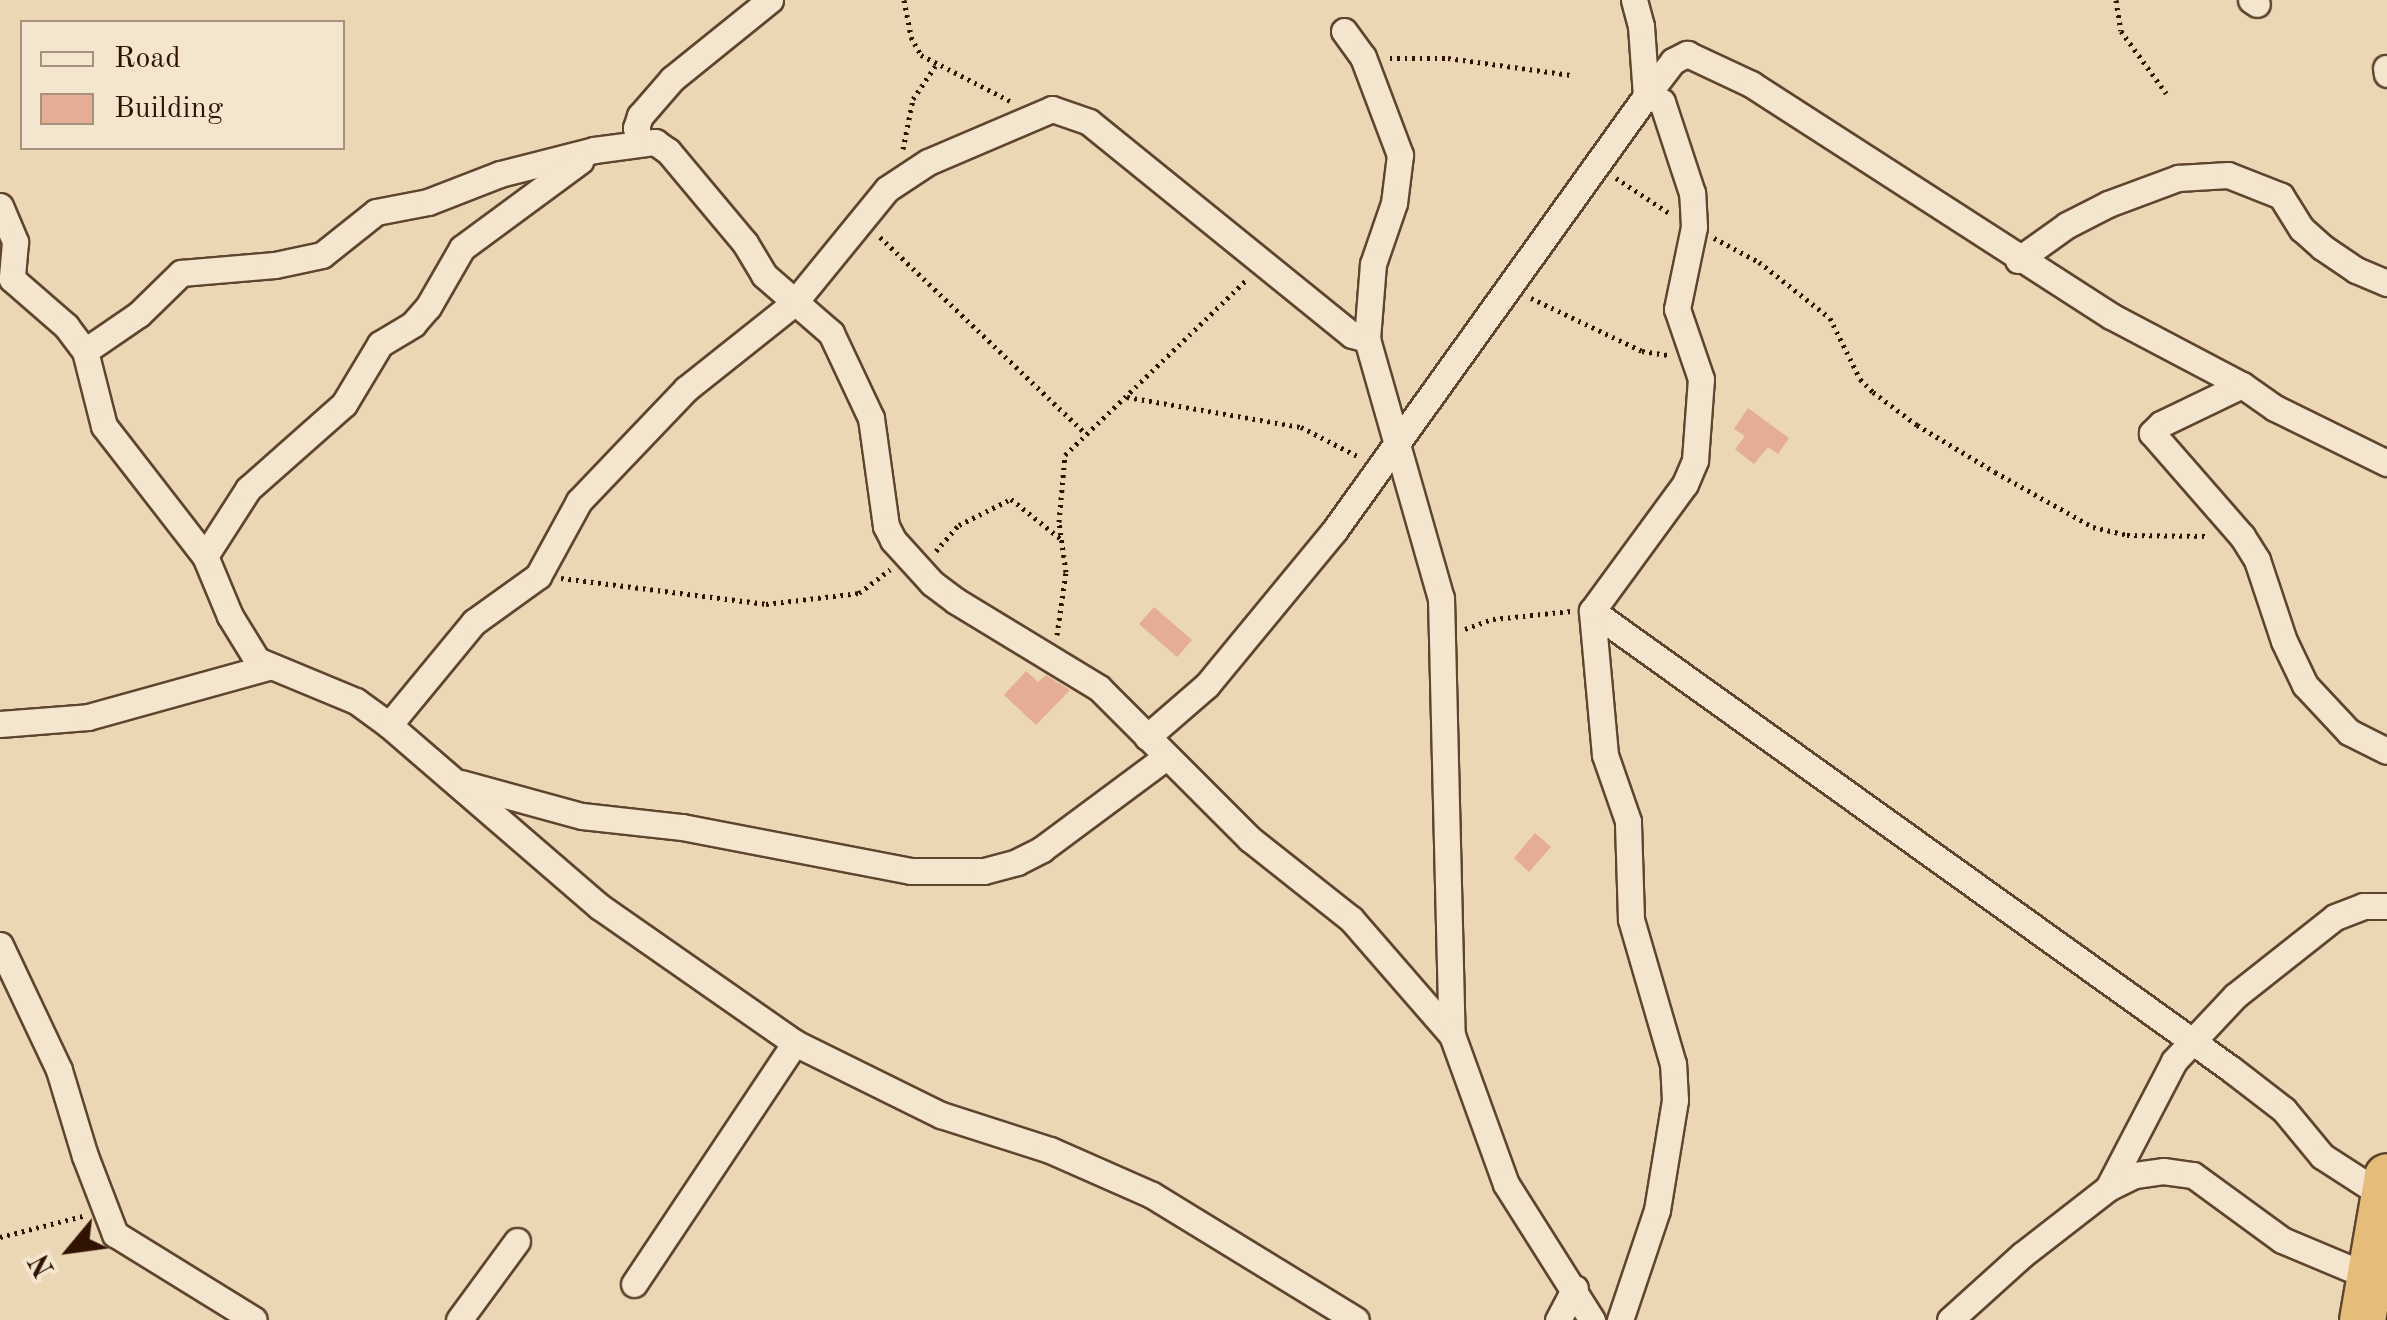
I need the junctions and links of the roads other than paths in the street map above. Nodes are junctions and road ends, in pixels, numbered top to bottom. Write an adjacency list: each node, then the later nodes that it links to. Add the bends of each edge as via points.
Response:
1 (770, 0): 5 (street, via 672,79 637,123)
2 (1634, 0): 4 (street)
3 (1344, 31): 11 (street, via 1363,57 1400,155 1394,203 1376,253)
4 (1646, 96): 8 (street, via 1687,54 1710,62 1832,134); 14 (street); 17 (street, via 1662,102 1692,193 1694,227 1677,309 1701,379 1695,460 1686,484)
5 (641, 143): 6 (street); 10 (street, via 668,151 745,243 764,276)
6 (594, 150): 12 (street, via 376,212 322,254 181,273 139,314); 16 (street, via 462,248 421,316 380,344 344,404 248,489)
7 (0, 206): 12 (street, via 15,242 12,279)
8 (2018, 260): 9 (street, via 2108,204 2178,178 2228,175 2281,196 2322,247); 13 (street)
9 (2387, 284)
10 (794, 303): 11 (street, via 887,189 928,162 1052,109 1089,122 1352,335); 20 (street, via 686,388 579,500 538,576 474,622); 21 (street, via 824,324 850,366 871,418 886,526 914,562 956,600 1100,688)
11 (1367, 339): 14 (street)
12 (86, 350): 16 (street, via 104,426)
13 (2242, 385): 15 (street, via 2274,408); 22 (street, via 2152,434 2257,560 2304,686 2349,732)
14 (1395, 442): 21 (street, via 1231,658); 27 (street, via 1441,598)
15 (2387, 463)
16 (206, 556): 18 (street, via 248,650)
17 (1592, 610): 28 (street); 41 (street, via 1605,755 1628,821 1631,919 1672,1064 1675,1100 1657,1210)
18 (268, 667): 19 (street, via 88,717); 20 (street, via 356,701)
19 (0, 724)
20 (389, 724): 24 (street)
21 (1147, 737): 23 (street)
22 (2387, 751)
23 (1166, 757): 24 (street, via 1042,848 984,871 911,871 682,826 582,816); 27 (street, via 1250,839 1351,919)
24 (457, 782): 29 (street, via 600,908)
25 (2387, 906): 28 (street, via 2335,917 2269,966)
26 (0, 945): 36 (street, via 60,1070 116,1234)
27 (1452, 1036): 34 (street, via 1506,1184)
28 (2193, 1041): 30 (street, via 2157,1089); 31 (street, via 2284,1110 2322,1156)
29 (795, 1043): 33 (street); 38 (street, via 941,1115 1050,1150 1152,1194)
30 (2108, 1188): 35 (street, via 2135,1175 2193,1174); 42 (street)
31 (2386, 1191): 35 (highway)
32 (517, 1241): 37 (street)
33 (634, 1284)
34 (1575, 1288): 39 (street); 40 (street)
35 (2366, 1299)
36 (254, 1320)
37 (460, 1320)
38 (1356, 1320)
39 (1558, 1320)
40 (1592, 1320)
41 (1620, 1320)
42 (1950, 1320)

